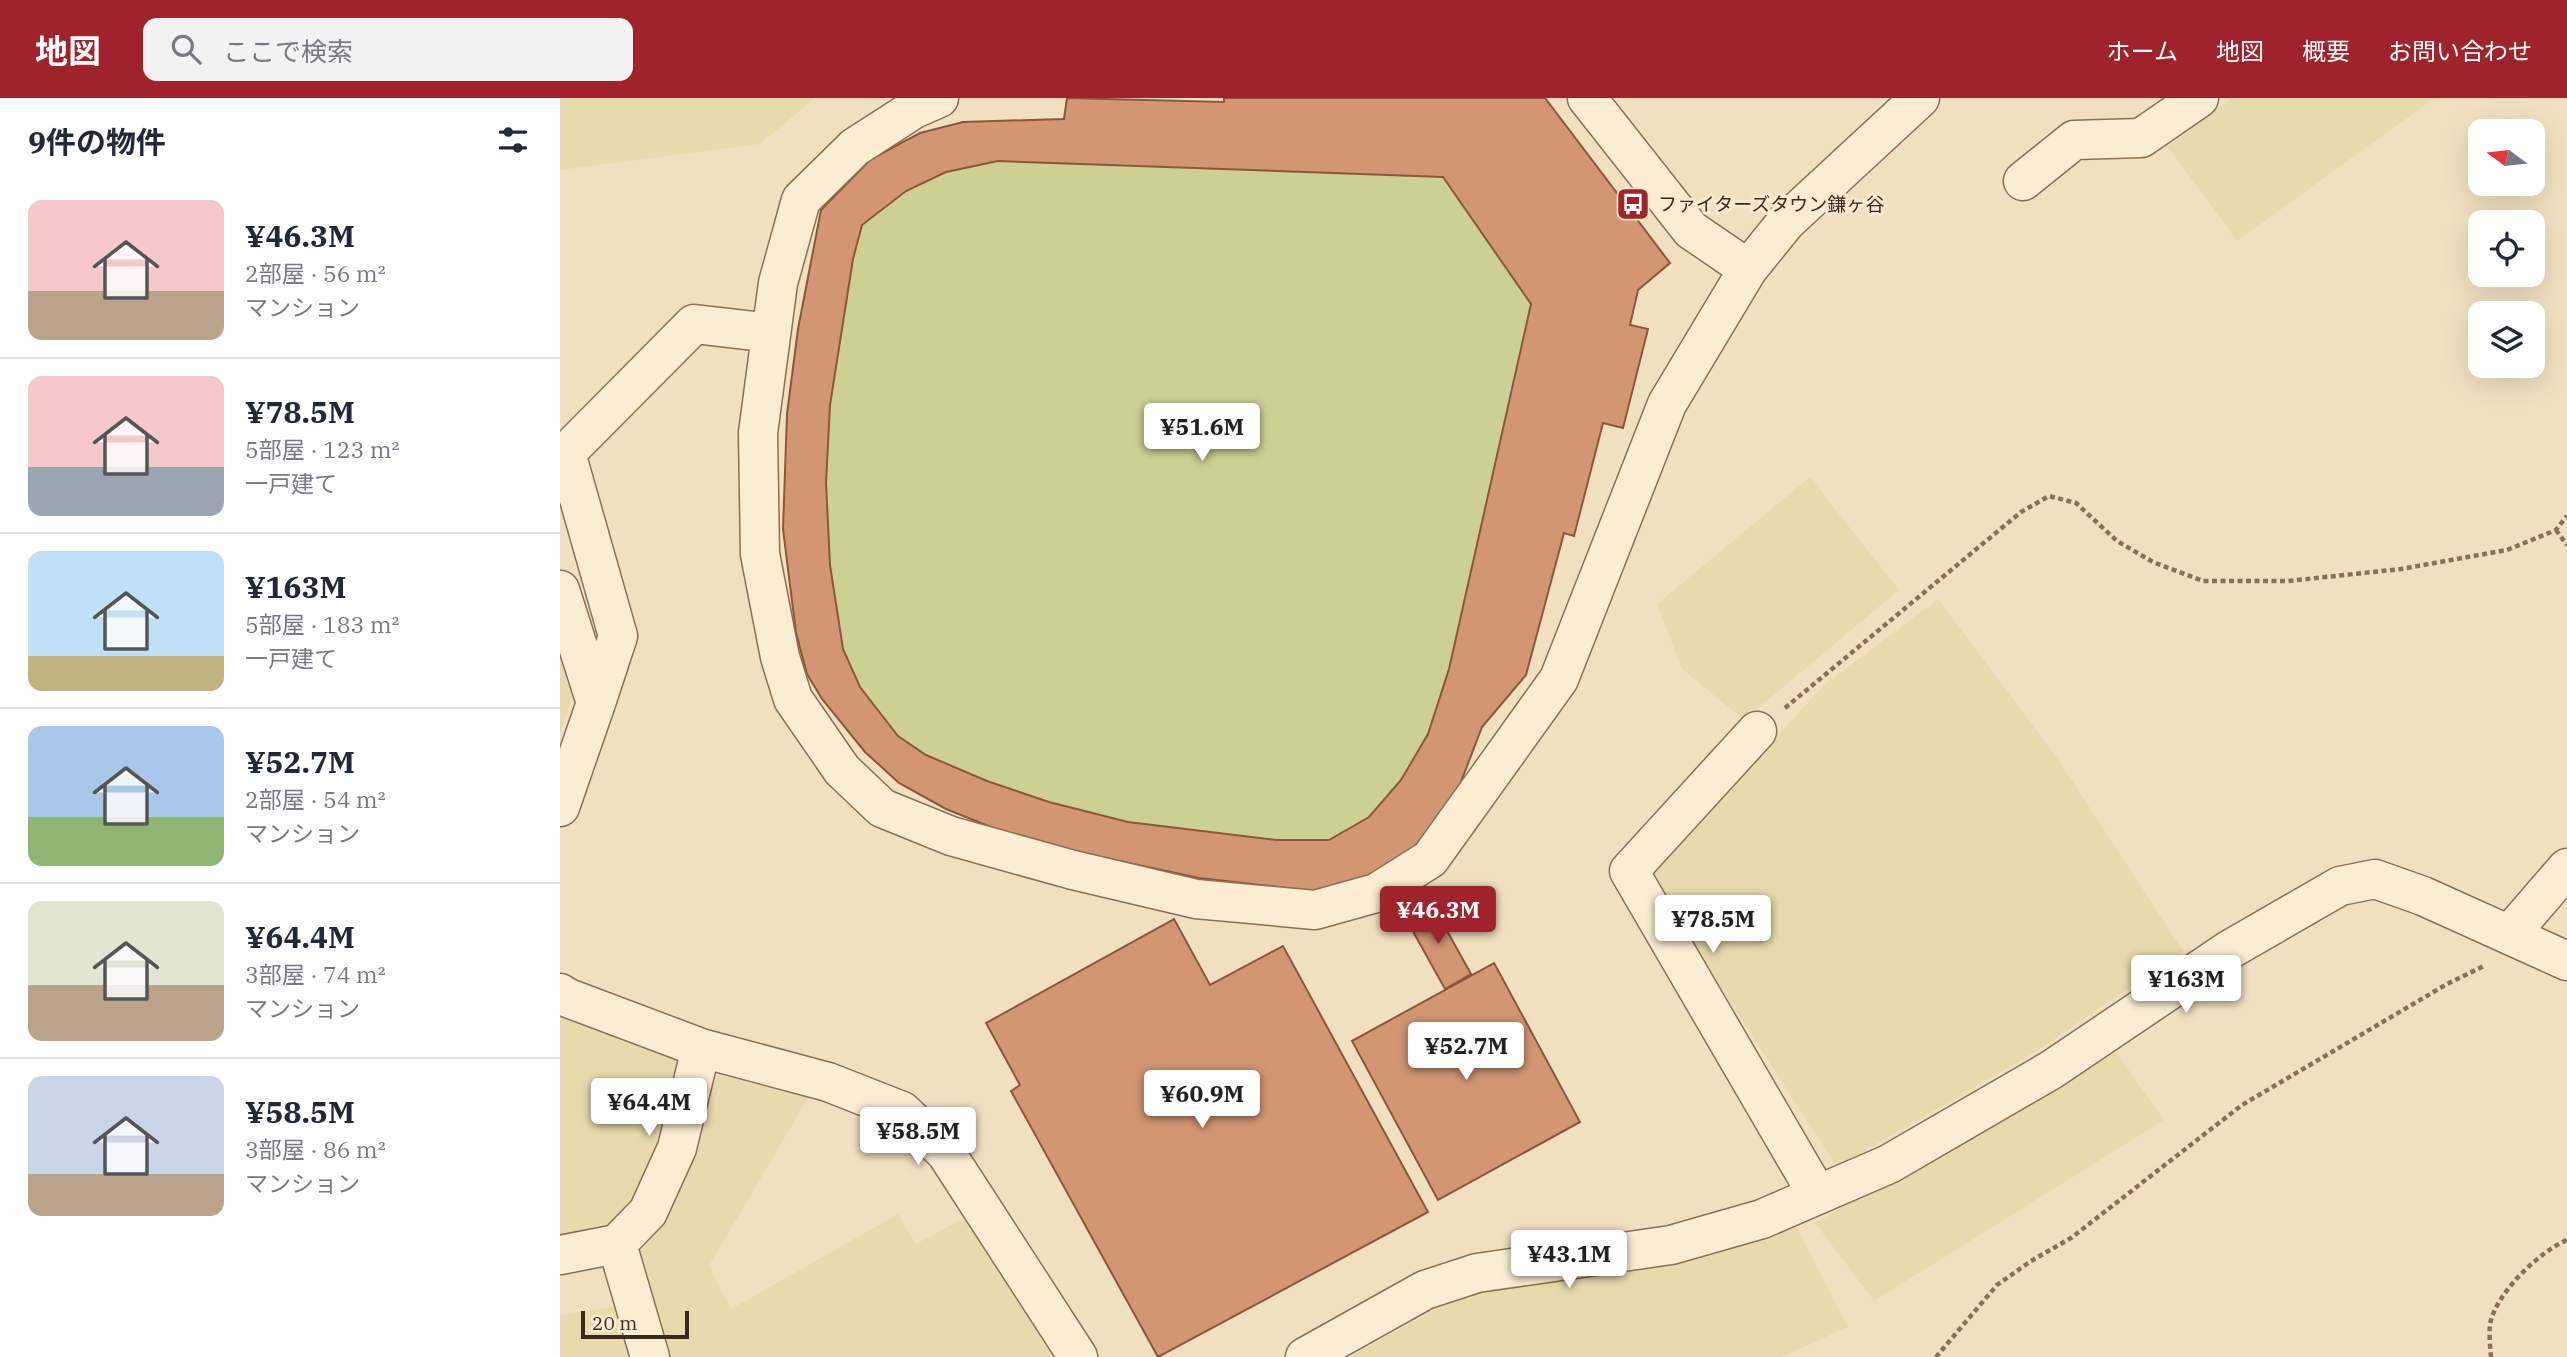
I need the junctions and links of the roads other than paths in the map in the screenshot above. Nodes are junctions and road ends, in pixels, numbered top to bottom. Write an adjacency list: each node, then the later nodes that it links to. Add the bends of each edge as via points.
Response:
1 (939, 98): 7 (street, via 855,147 801,200 778,283)
2 (1587, 98): 6 (street, via 1691,230)
3 (1920, 98): 6 (street, via 1786,222)
4 (2199, 98): 5 (street, via 2141,138 2074,140)
5 (2023, 181)
6 (1748, 269): 7 (street, via 1667,404 1559,679 1430,859 1376,893 1315,910 1196,898 951,836 882,808 842,770 793,699 760,554 758,433)
7 (771, 333): 9 (street, via 694,324 566,453 618,636)
8 (560, 590): 9 (street)
9 (596, 703): 11 (street)
10 (1757, 731): 17 (street, via 1629,871)
11 (560, 807)
12 (2567, 869): 13 (street)
13 (2519, 939): 14 (street); 17 (street, via 2423,895 2375,879 2340,886 2229,950 2051,1070 1889,1164)
14 (2567, 961)
15 (560, 993): 16 (street)
16 (701, 1048): 18 (street, via 677,1148 648,1212); 21 (street, via 828,1082 901,1111 946,1153)
17 (1817, 1194): 22 (street, via 1762,1219 1671,1245 1477,1273 1425,1290)
18 (617, 1244): 19 (street); 20 (street)
19 (560, 1255)
20 (650, 1357)
21 (1079, 1357)
22 (1305, 1357)

